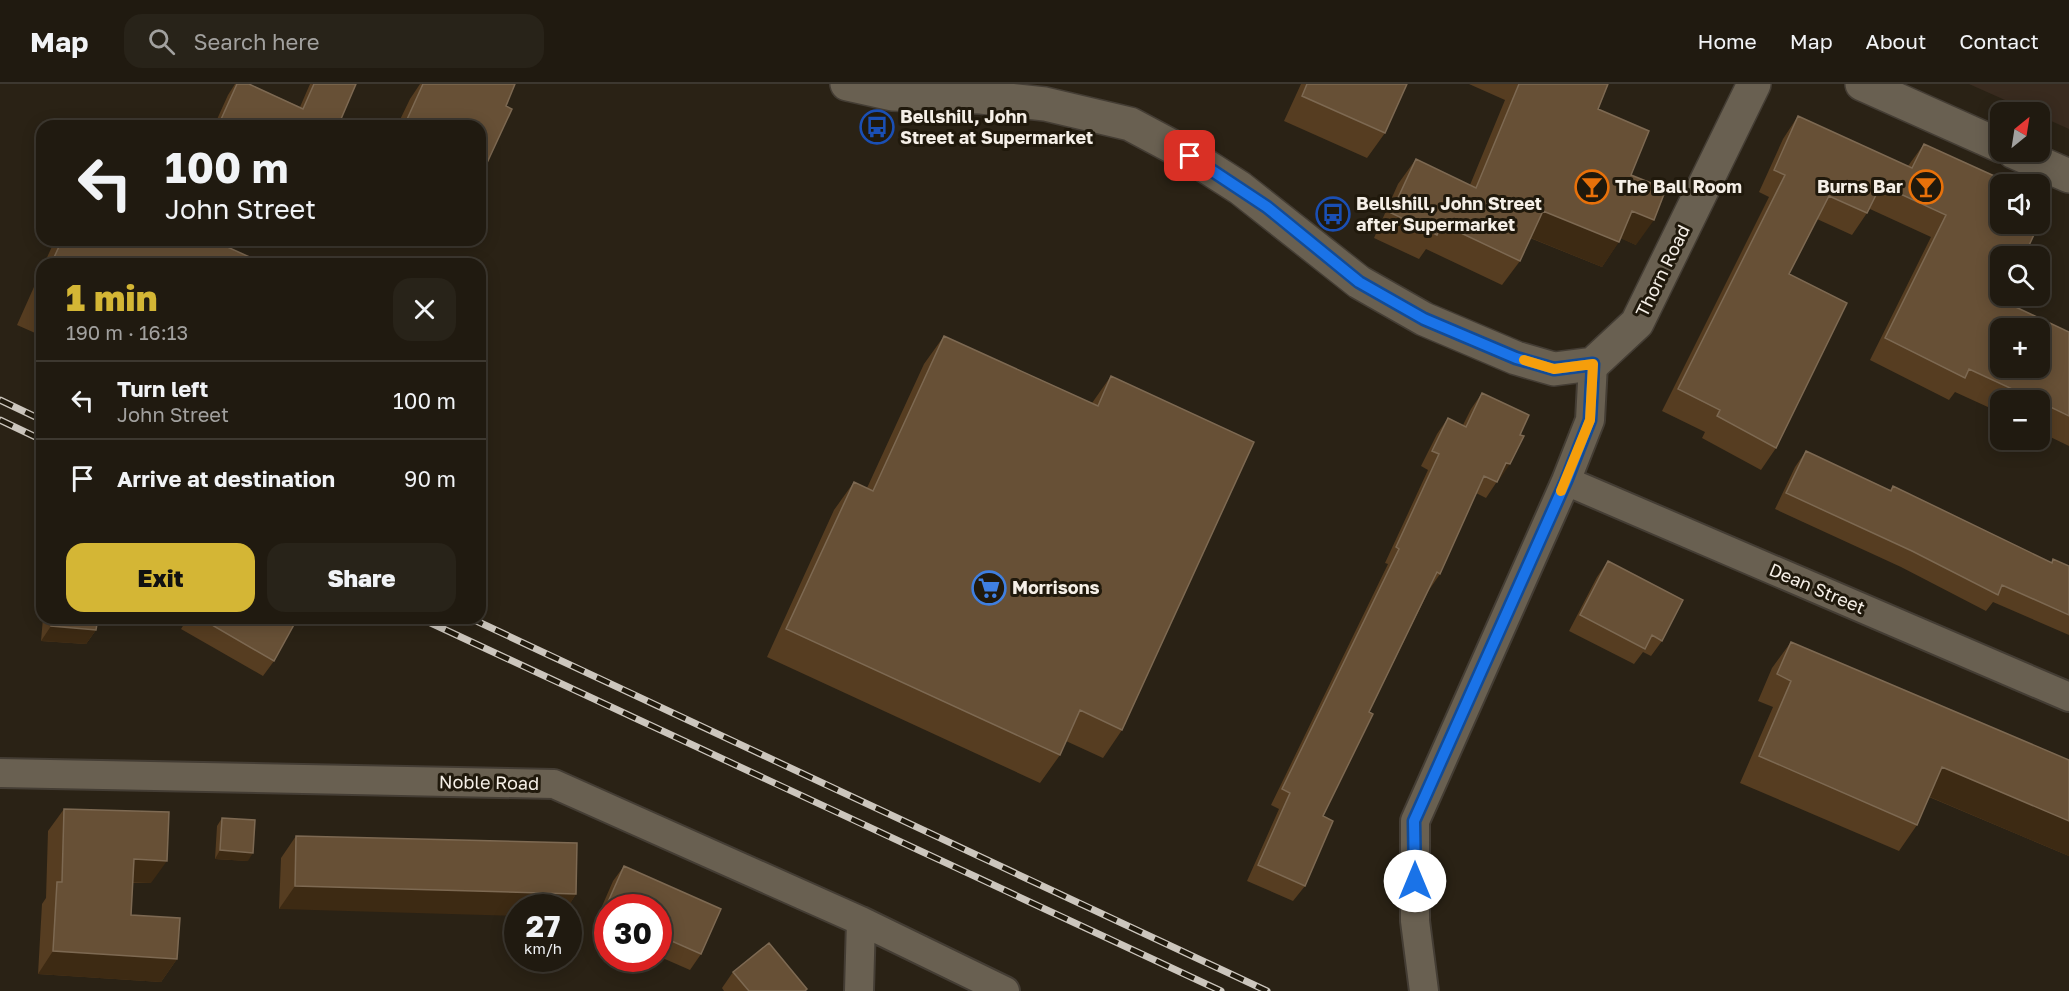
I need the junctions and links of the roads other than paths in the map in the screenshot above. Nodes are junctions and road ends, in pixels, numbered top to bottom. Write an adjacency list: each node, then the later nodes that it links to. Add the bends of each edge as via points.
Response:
1 (847, 84): 7 (street, via 892,94 981,96 1045,104 1130,124 1240,188 1359,282 1424,319 1516,358 1554,369)
2 (1754, 84): 7 (street, Thorn Road, via 1637,324)
3 (1862, 84): 4 (street)
4 (1990, 141)
5 (2037, 162): 6 (street)
6 (2069, 176)
7 (1593, 364): 8 (street, via 1590,420)
8 (1566, 481): 9 (street, Dean Street); 14 (street, via 1414,821 1415,921)
9 (2069, 697)
10 (0, 773): 11 (street, Noble Road, via 554,784)
11 (861, 921): 12 (street); 13 (street, Noble Road)
12 (860, 991)
13 (1005, 991)
14 (1424, 991)

